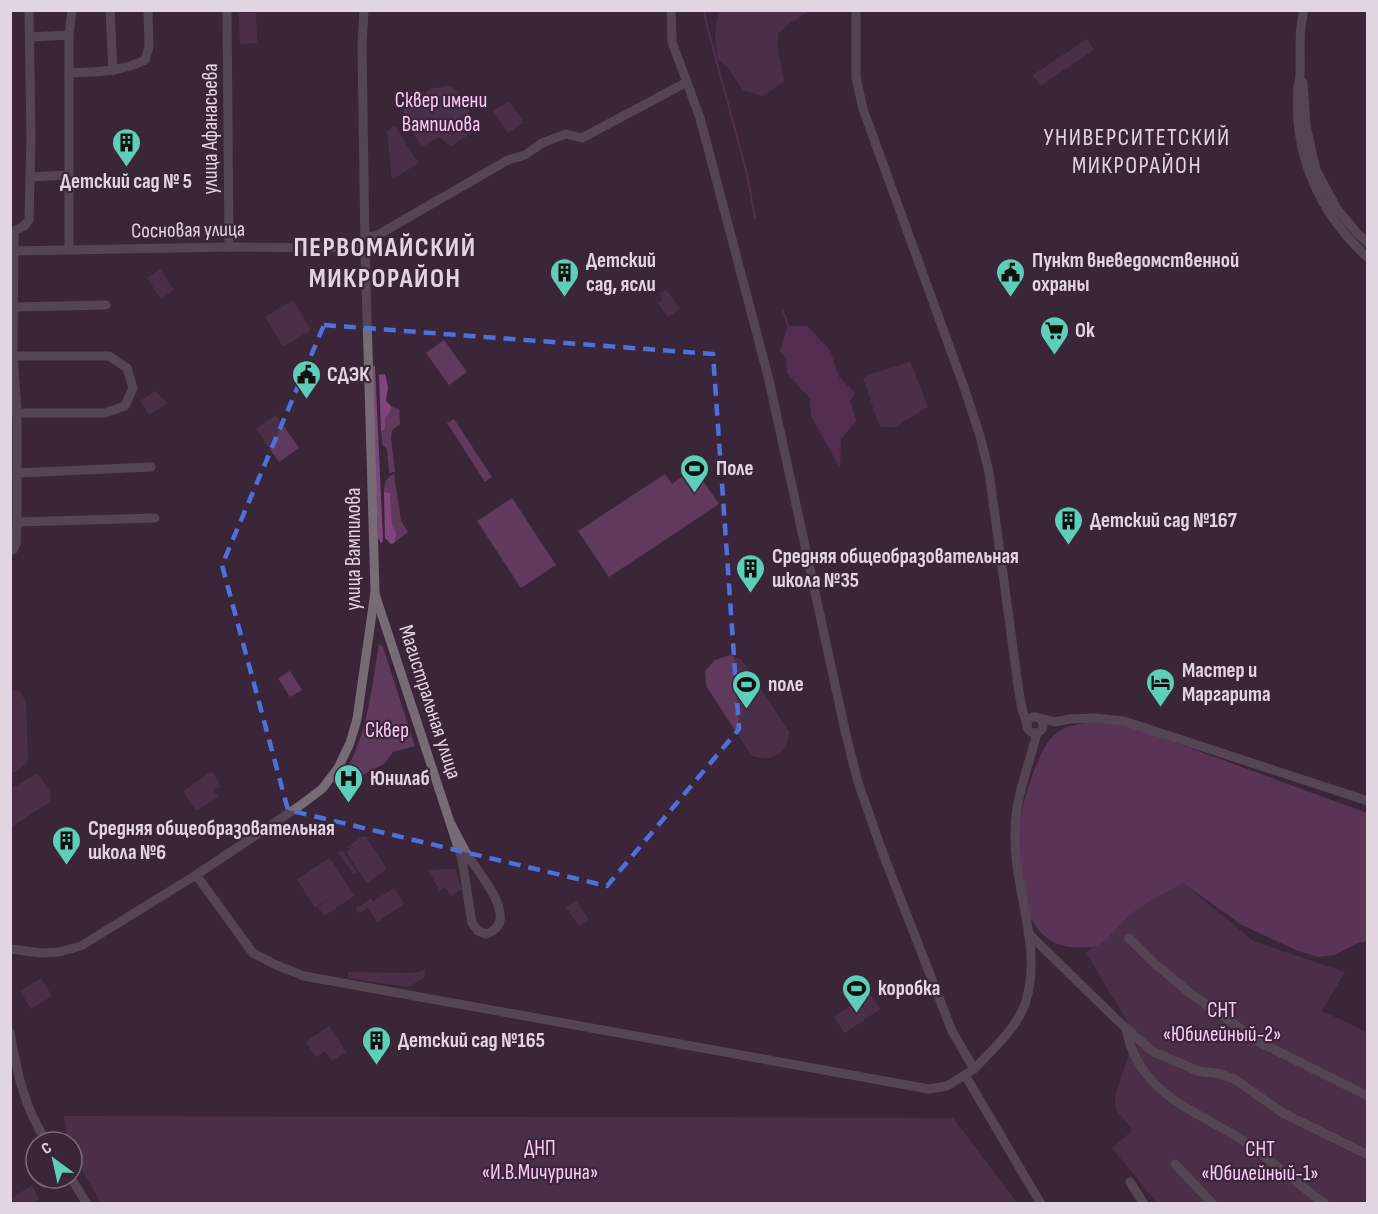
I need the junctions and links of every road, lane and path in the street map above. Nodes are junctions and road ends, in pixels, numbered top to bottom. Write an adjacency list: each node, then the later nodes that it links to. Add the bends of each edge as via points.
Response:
1 (29, 10): 11 (street)
2 (72, 10): 10 (street)
3 (110, 10): 12 (street)
4 (148, 10): 12 (street, via 149,47 145,60)
5 (227, 10): 21 (street, улица Афанасьева)
6 (364, 10): 19 (street, улица Вампилова)
7 (671, 10): 15 (street, via 672,42)
8 (856, 10): 38 (street, via 856,77 863,109 964,387 989,472)
9 (1304, 10): 14 (street, via 1299,36)
10 (69, 35): 11 (street); 13 (street)
11 (30, 36): 17 (street)
12 (113, 71): 13 (street)
13 (69, 73): 16 (street)
14 (1300, 77): 20 (street, via 1316,170 1337,209); 25 (street, via 1300,135 1313,185 1340,228)
15 (687, 82): 19 (street, via 582,138 566,134 542,143 376,236); 50 (street, via 769,380 858,782 952,1031)
16 (69, 175): 17 (street); 24 (street)
17 (30, 177): 18 (street, via 28,220)
18 (12, 233): 23 (street)
19 (365, 237): 22 (street, улица Вампилова)
20 (1368, 243)
21 (229, 247): 22 (street, Сосновая улица); 24 (street, Сосновая улица)
22 (365, 248): 35 (street, улица Вампилова)
23 (12, 250): 24 (street, Сосновая улица); 27 (street)
24 (69, 250)
25 (1368, 258)
26 (106, 305): 27 (street)
27 (14, 308): 28 (street)
28 (13, 356): 29 (street); 29 (street, via 109,356 127,368 133,388 125,406 105,412)
29 (14, 413): 31 (street)
30 (151, 467): 31 (street)
31 (17, 473): 33 (street)
32 (155, 518): 33 (street)
33 (17, 522): 34 (street)
34 (12, 551)
35 (375, 592): 36 (street, улица Вампилова); 37 (street, Магистральная улица)
36 (368, 640): 37 (street, via 380,632); 44 (street, улица Вампилова, via 357,719 338,768 322,789 298,807)
37 (390, 641): 43 (street, Магистральная улица)
38 (1020, 700): 39 (street); 41 (street)
39 (1039, 717): 40 (street); 41 (street, via 1030,719); 41 (street, via 1044,725)
40 (1055, 722): 41 (street); 42 (street, via 1094,718 1124,722)
41 (1034, 729): 45 (street, via 1015,830 1015,858)
42 (1368, 801)
43 (452, 824): 43 (street, Магистральная улица, via 464,864 472,923 478,931 494,932 500,924 497,903)
44 (196, 874): 47 (street, улица Вампилова, via 81,946 41,953); 51 (street, via 253,952 304,976 929,1089 947,1086)
45 (1028, 933): 48 (street); 50 (street, via 1031,955 1025,1005 1010,1030)
46 (1129, 938): 52 (street, via 1191,994 1261,1043)
47 (10, 949)
48 (1125, 1028): 54 (street, via 1152,1051 1198,1071 1234,1079 1283,1113); 62 (street, via 1135,1060 1166,1094 1242,1140)
49 (10, 1032): 53 (street, via 22,1092)
50 (974, 1069): 51 (street)
51 (965, 1075): 59 (street)
52 (1368, 1096)
53 (40, 1130)
54 (1368, 1155)
55 (1175, 1164): 61 (street)
56 (1130, 1182): 60 (street)
57 (79, 1190): 58 (street)
58 (87, 1203)
59 (1041, 1203)
60 (1144, 1203)
61 (1213, 1203)
62 (1325, 1203)

